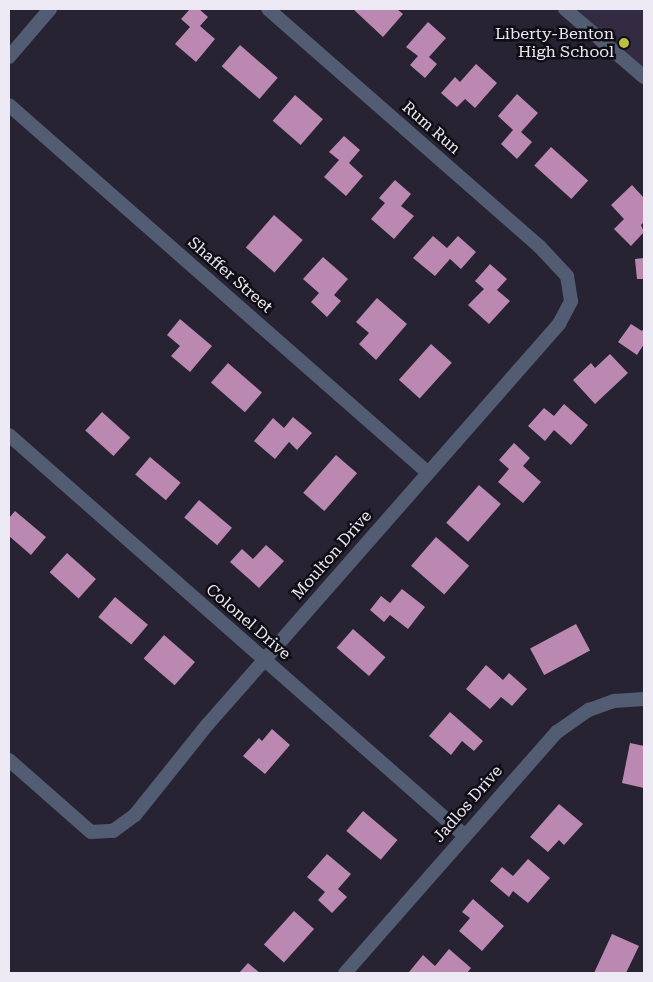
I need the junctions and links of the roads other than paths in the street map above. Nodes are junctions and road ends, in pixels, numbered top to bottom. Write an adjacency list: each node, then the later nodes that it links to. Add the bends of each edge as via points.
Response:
1 (50, 9): 4 (street)
2 (268, 9): 7 (street, Rum Run, via 540,247)
3 (565, 9): 5 (street)
4 (9, 57)
5 (644, 77)
6 (9, 104): 9 (street, Shaffer Street)
7 (568, 276): 9 (street, Moulton Drive, via 570,301 559,324)
8 (9, 435): 10 (street, Colonel Drive)
9 (427, 472): 10 (street, Moulton Drive)
10 (264, 660): 12 (street, Moulton Drive, via 135,815 113,831 91,832); 13 (street, Colonel Drive)
11 (644, 699): 13 (street, Jadlos Drive, via 614,701 578,716 538,751)
12 (9, 760)
13 (464, 835): 14 (street, Jadlos Drive)
14 (345, 973)

